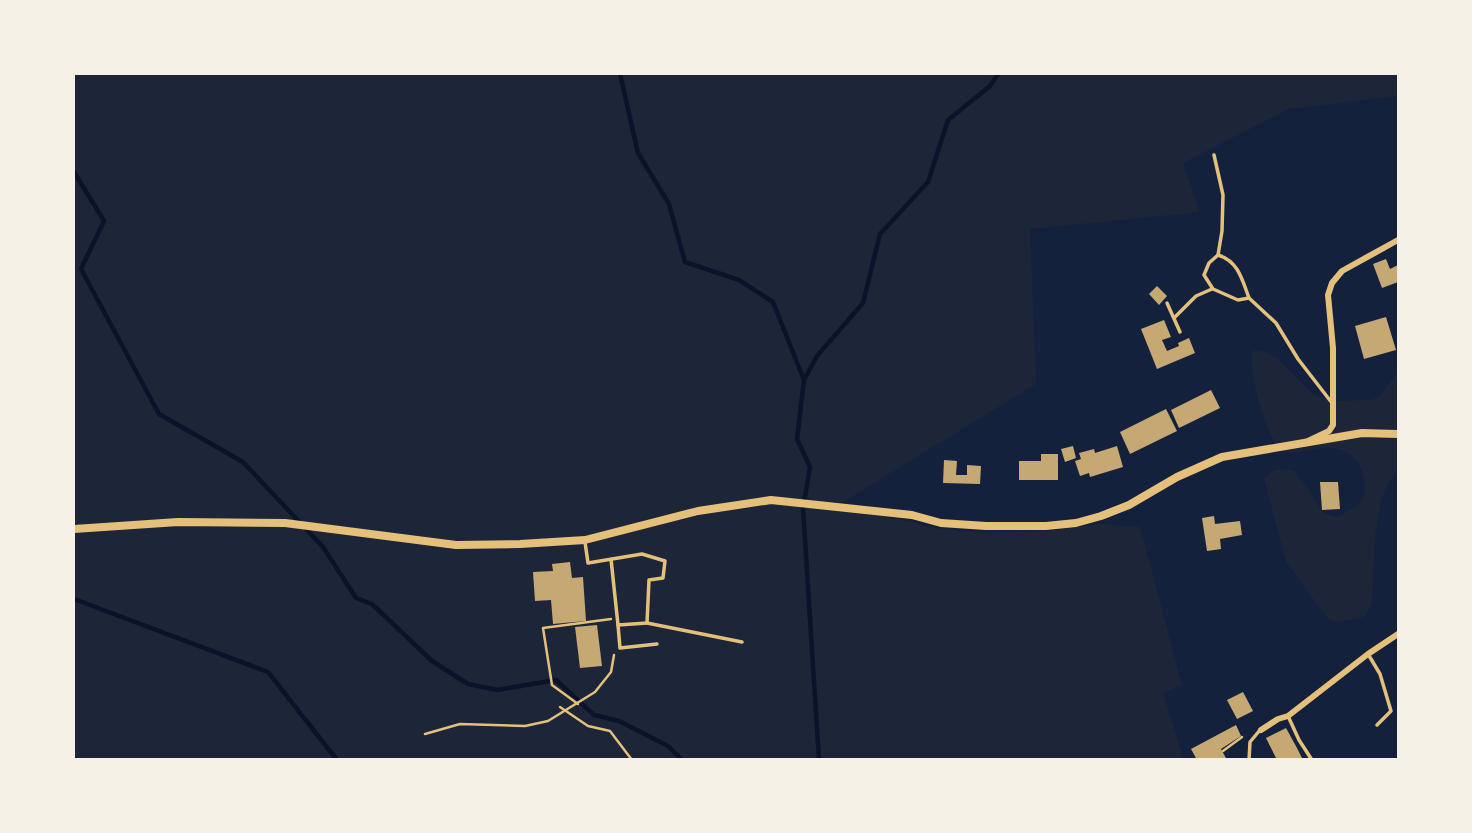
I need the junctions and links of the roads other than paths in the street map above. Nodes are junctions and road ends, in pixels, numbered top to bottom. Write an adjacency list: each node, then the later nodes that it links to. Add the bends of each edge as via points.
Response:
1 (1214, 155): 3 (lane, via 1223,195)
2 (1398, 240): 9 (street, via 1342,271 1332,283 1328,295)
3 (1217, 254): 4 (lane, via 1204,275); 5 (lane, via 1236,267)
4 (1213, 289): 5 (lane, via 1238,300); 7 (lane, via 1196,296)
5 (1248, 298): 9 (lane, via 1276,323)
6 (1167, 303): 7 (lane)
7 (1175, 317): 8 (lane)
8 (1180, 332)
9 (1333, 405): 11 (street, via 1334,425)
10 (1398, 434): 11 (street, via 1362,433)
11 (1303, 443): 13 (street, via 1222,457 1129,505 1076,523 941,523 912,515 771,500 698,510)
12 (74, 529): 13 (street, via 178,522 285,523 456,545)
13 (585, 540): 14 (lane, via 588,562)
14 (611, 559): 15 (lane, via 642,554 665,561 663,578 649,580); 16 (lane)
15 (647, 623): 16 (lane); 18 (lane)
16 (618, 625): 19 (lane, via 620,648)
17 (1398, 634): 20 (street)
18 (742, 642)
19 (657, 644)
20 (1368, 654): 21 (street); 22 (lane, via 1380,674 1391,711)
21 (1288, 716): 23 (street); 25 (lane)
22 (1377, 725)
23 (1261, 730): 24 (lane, via 1250,742)
24 (1249, 760)
25 (1312, 760)

